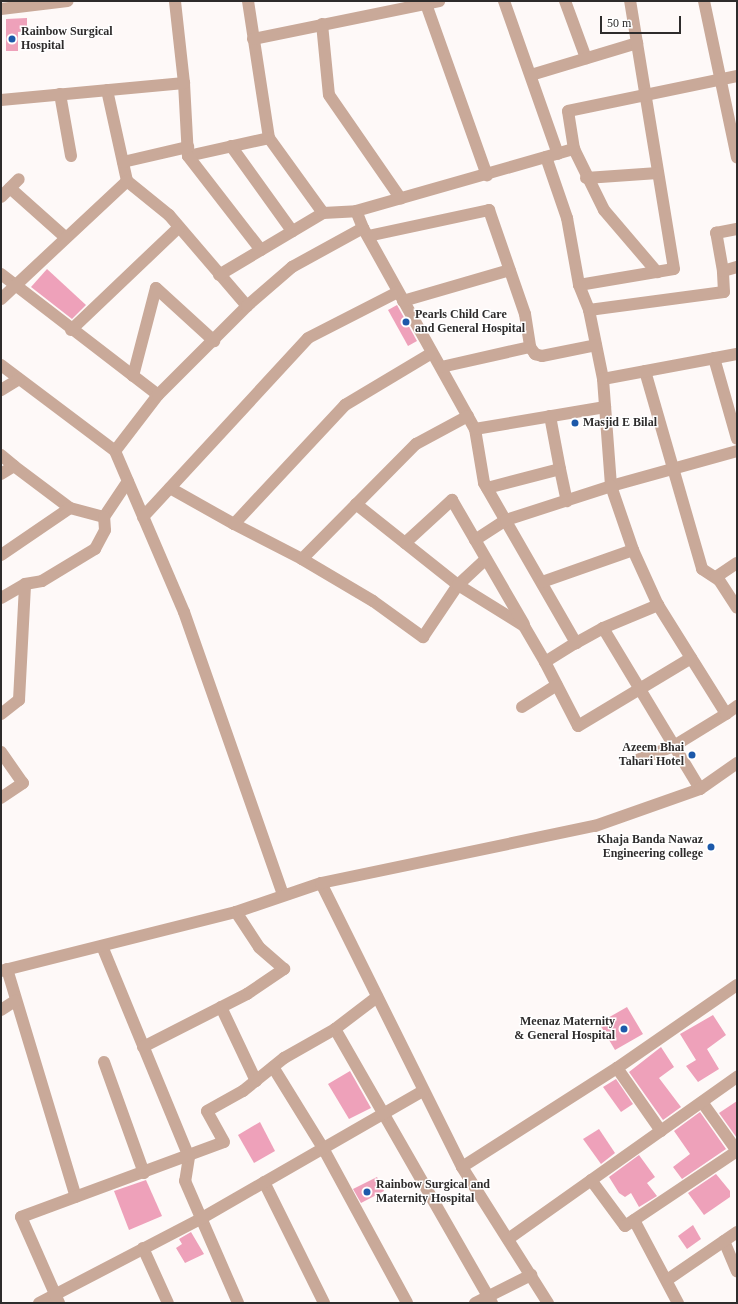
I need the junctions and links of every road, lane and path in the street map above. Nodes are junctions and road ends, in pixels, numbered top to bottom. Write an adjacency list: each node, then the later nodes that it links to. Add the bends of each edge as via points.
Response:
1 (68, 1): 10 (street)
2 (175, 1): 18 (street)
3 (248, 1): 12 (street)
4 (439, 1): 9 (street)
5 (504, 1): 15 (street)
6 (565, 1): 14 (street)
7 (630, 1): 13 (street)
8 (704, 1): 17 (street)
9 (426, 4): 11 (street); 33 (street)
10 (1, 9)
11 (322, 24): 12 (street); 37 (street, via 329,95)
12 (253, 39): 23 (street)
13 (637, 43): 14 (street); 20 (street)
14 (586, 58): 15 (street)
15 (531, 74): 27 (street)
16 (737, 76): 17 (street)
17 (721, 80): 20 (street); 30 (street)
18 (184, 83): 19 (street); 26 (street)
19 (107, 90): 21 (street); 31 (street)
20 (646, 93): 25 (street, via 568,111); 32 (street)
21 (60, 94): 22 (street); 28 (street)
22 (1, 100)
23 (269, 138): 24 (street); 39 (street)
24 (231, 146): 26 (street); 42 (street)
25 (574, 150): 27 (street); 34 (street)
26 (188, 152): 31 (street); 45 (street)
27 (558, 154): 29 (street)
28 (71, 156)
29 (546, 157): 33 (street); 52 (street, via 567,218)
30 (737, 158)
31 (123, 162): 35 (street)
32 (658, 173): 34 (street); 49 (street, via 674,270)
33 (487, 175): 37 (street)
34 (586, 178): 49 (street, via 608,216)
35 (127, 181): 40 (street); 44 (street)
36 (1, 196): 44 (street, via 15,184)
37 (401, 199): 38 (street)
38 (356, 211): 39 (street); 43 (street)
39 (323, 213): 42 (street)
40 (179, 226): 51 (street); 58 (street)
41 (737, 229): 48 (street, via 716,233)
42 (292, 231): 45 (street)
43 (365, 232): 47 (street, via 489,210); 54 (street); 56 (street, via 292,267)
44 (65, 237): 53 (street)
45 (261, 250): 51 (street)
46 (737, 267): 48 (street)
47 (510, 270): 54 (street); 61 (street, via 525,314)
48 (723, 271): 57 (street, via 724,292)
49 (657, 272): 52 (street)
50 (1, 274): 53 (street)
51 (219, 275): 56 (street)
52 (579, 285): 57 (street)
53 (16, 286): 55 (street); 58 (street)
54 (400, 296): 62 (street); 87 (street, via 308,338)
55 (1, 299)
56 (247, 306): 59 (street)
57 (589, 310): 60 (street)
58 (71, 330): 68 (street)
59 (214, 341): 68 (street, via 156,288); 72 (street)
60 (596, 345): 61 (street, via 542,356); 69 (street)
61 (530, 347): 66 (street)
62 (432, 353): 66 (street); 95 (street, via 345,405)
63 (737, 354): 64 (street)
64 (714, 358): 67 (street); 77 (street)
65 (1, 365): 70 (street)
66 (441, 367): 74 (street)
67 (645, 371): 69 (street); 82 (street)
68 (134, 376): 72 (street)
69 (603, 378): 73 (street)
70 (19, 380): 71 (street); 79 (street)
71 (1, 390)
72 (158, 395): 79 (street)
73 (604, 407): 75 (street); 86 (street)
74 (468, 416): 76 (street); 90 (street, via 416,444)
75 (550, 416): 76 (street); 83 (street)
76 (475, 429): 88 (street)
77 (737, 439)
78 (737, 450): 82 (street)
79 (115, 451): 85 (street)
80 (1, 455): 81 (street)
81 (14, 466): 84 (street); 91 (street)
82 (674, 468): 86 (street); 103 (street, via 702,569)
83 (560, 469): 88 (street); 89 (street)
84 (1, 474)
85 (128, 481): 92 (street); 93 (street)
86 (611, 486): 89 (street); 98 (street)
87 (170, 488): 93 (street); 95 (street)
88 (488, 488): 94 (street)
89 (567, 501): 94 (street)
90 (356, 504): 97 (street); 100 (street)
91 (70, 508): 92 (street); 99 (street)
92 (104, 517): 105 (street, via 105,530 95,549 42,581)
93 (143, 517): 128 (street, via 184,612)
94 (506, 520): 96 (street); 104 (street)
95 (234, 524): 100 (street)
96 (475, 540): 97 (street, via 452,500); 101 (street)
97 (405, 543): 106 (street)
98 (633, 550): 104 (street); 108 (street)
99 (1, 555)
100 (302, 559): 106 (street, via 373,601 423,637)
101 (486, 559): 106 (street); 110 (street)
102 (737, 563): 103 (street)
103 (716, 577): 109 (street)
104 (542, 582): 112 (street)
105 (25, 584): 107 (street); 119 (street, via 19,700)
106 (458, 585): 110 (street)
107 (1, 598)
108 (658, 605): 111 (street); 113 (street)
109 (737, 608)
110 (524, 626): 114 (street)
111 (603, 628): 112 (street); 116 (street)
112 (576, 643): 114 (street)
113 (691, 658): 116 (street); 120 (street)
114 (545, 662): 115 (street)
115 (557, 685): 116 (street, via 578,726); 118 (street)
116 (640, 689): 121 (street)
117 (737, 706): 120 (street)
118 (522, 707)
119 (1, 714)
120 (726, 714): 121 (street)
121 (674, 746): 123 (street); 125 (street)
122 (1, 752): 126 (street, via 23,783)
123 (638, 760)
124 (736, 766): 125 (street)
125 (700, 789): 127 (street, via 594,826)
126 (1, 798)
127 (321, 883): 128 (street); 133 (street)
128 (283, 895): 129 (street)
129 (236, 912): 130 (street); 135 (street, via 260,947 284,969)
130 (102, 946): 131 (street); 138 (street)
131 (4, 970): 134 (street)
132 (737, 986): 141 (street)
133 (377, 997): 137 (street); 144 (street)
134 (15, 1001): 136 (street); 154 (street)
135 (221, 1007): 138 (street); 143 (street)
136 (1, 1010)
137 (335, 1029): 140 (street); 146 (street)
138 (143, 1047): 149 (street)
139 (104, 1062): 151 (street)
140 (273, 1067): 143 (street); 148 (street)
141 (618, 1068): 147 (street); 150 (street)
142 (737, 1077): 145 (street)
143 (256, 1081): 149 (street, via 207,1111 224,1142)
144 (423, 1091): 146 (street); 150 (street)
145 (702, 1102): 147 (street); 156 (street, via 737,1151)
146 (385, 1113): 148 (street); 165 (street)
147 (661, 1131): 152 (street)
148 (323, 1148): 153 (street); 170 (street)
149 (189, 1157): 151 (street); 155 (street, via 185,1180)
150 (462, 1167): 158 (street)
151 (144, 1173): 154 (street)
152 (591, 1180): 156 (street, via 625,1226); 158 (street)
153 (264, 1182): 155 (street); 169 (street)
154 (76, 1197): 164 (street, via 21,1217)
155 (202, 1218): 160 (street); 168 (street)
156 (634, 1220): 163 (street)
157 (737, 1232): 159 (street)
158 (508, 1239): 162 (street)
159 (724, 1241): 161 (street); 163 (street)
160 (143, 1248): 164 (street); 167 (street)
161 (737, 1271)
162 (531, 1275): 165 (street); 172 (street)
163 (667, 1280): 173 (street)
164 (56, 1298): 166 (street)
165 (490, 1300): 171 (street)
166 (39, 1303)
167 (168, 1303)
168 (238, 1303)
169 (324, 1303)
170 (406, 1303)
171 (475, 1303)
172 (548, 1303)
173 (678, 1303)

